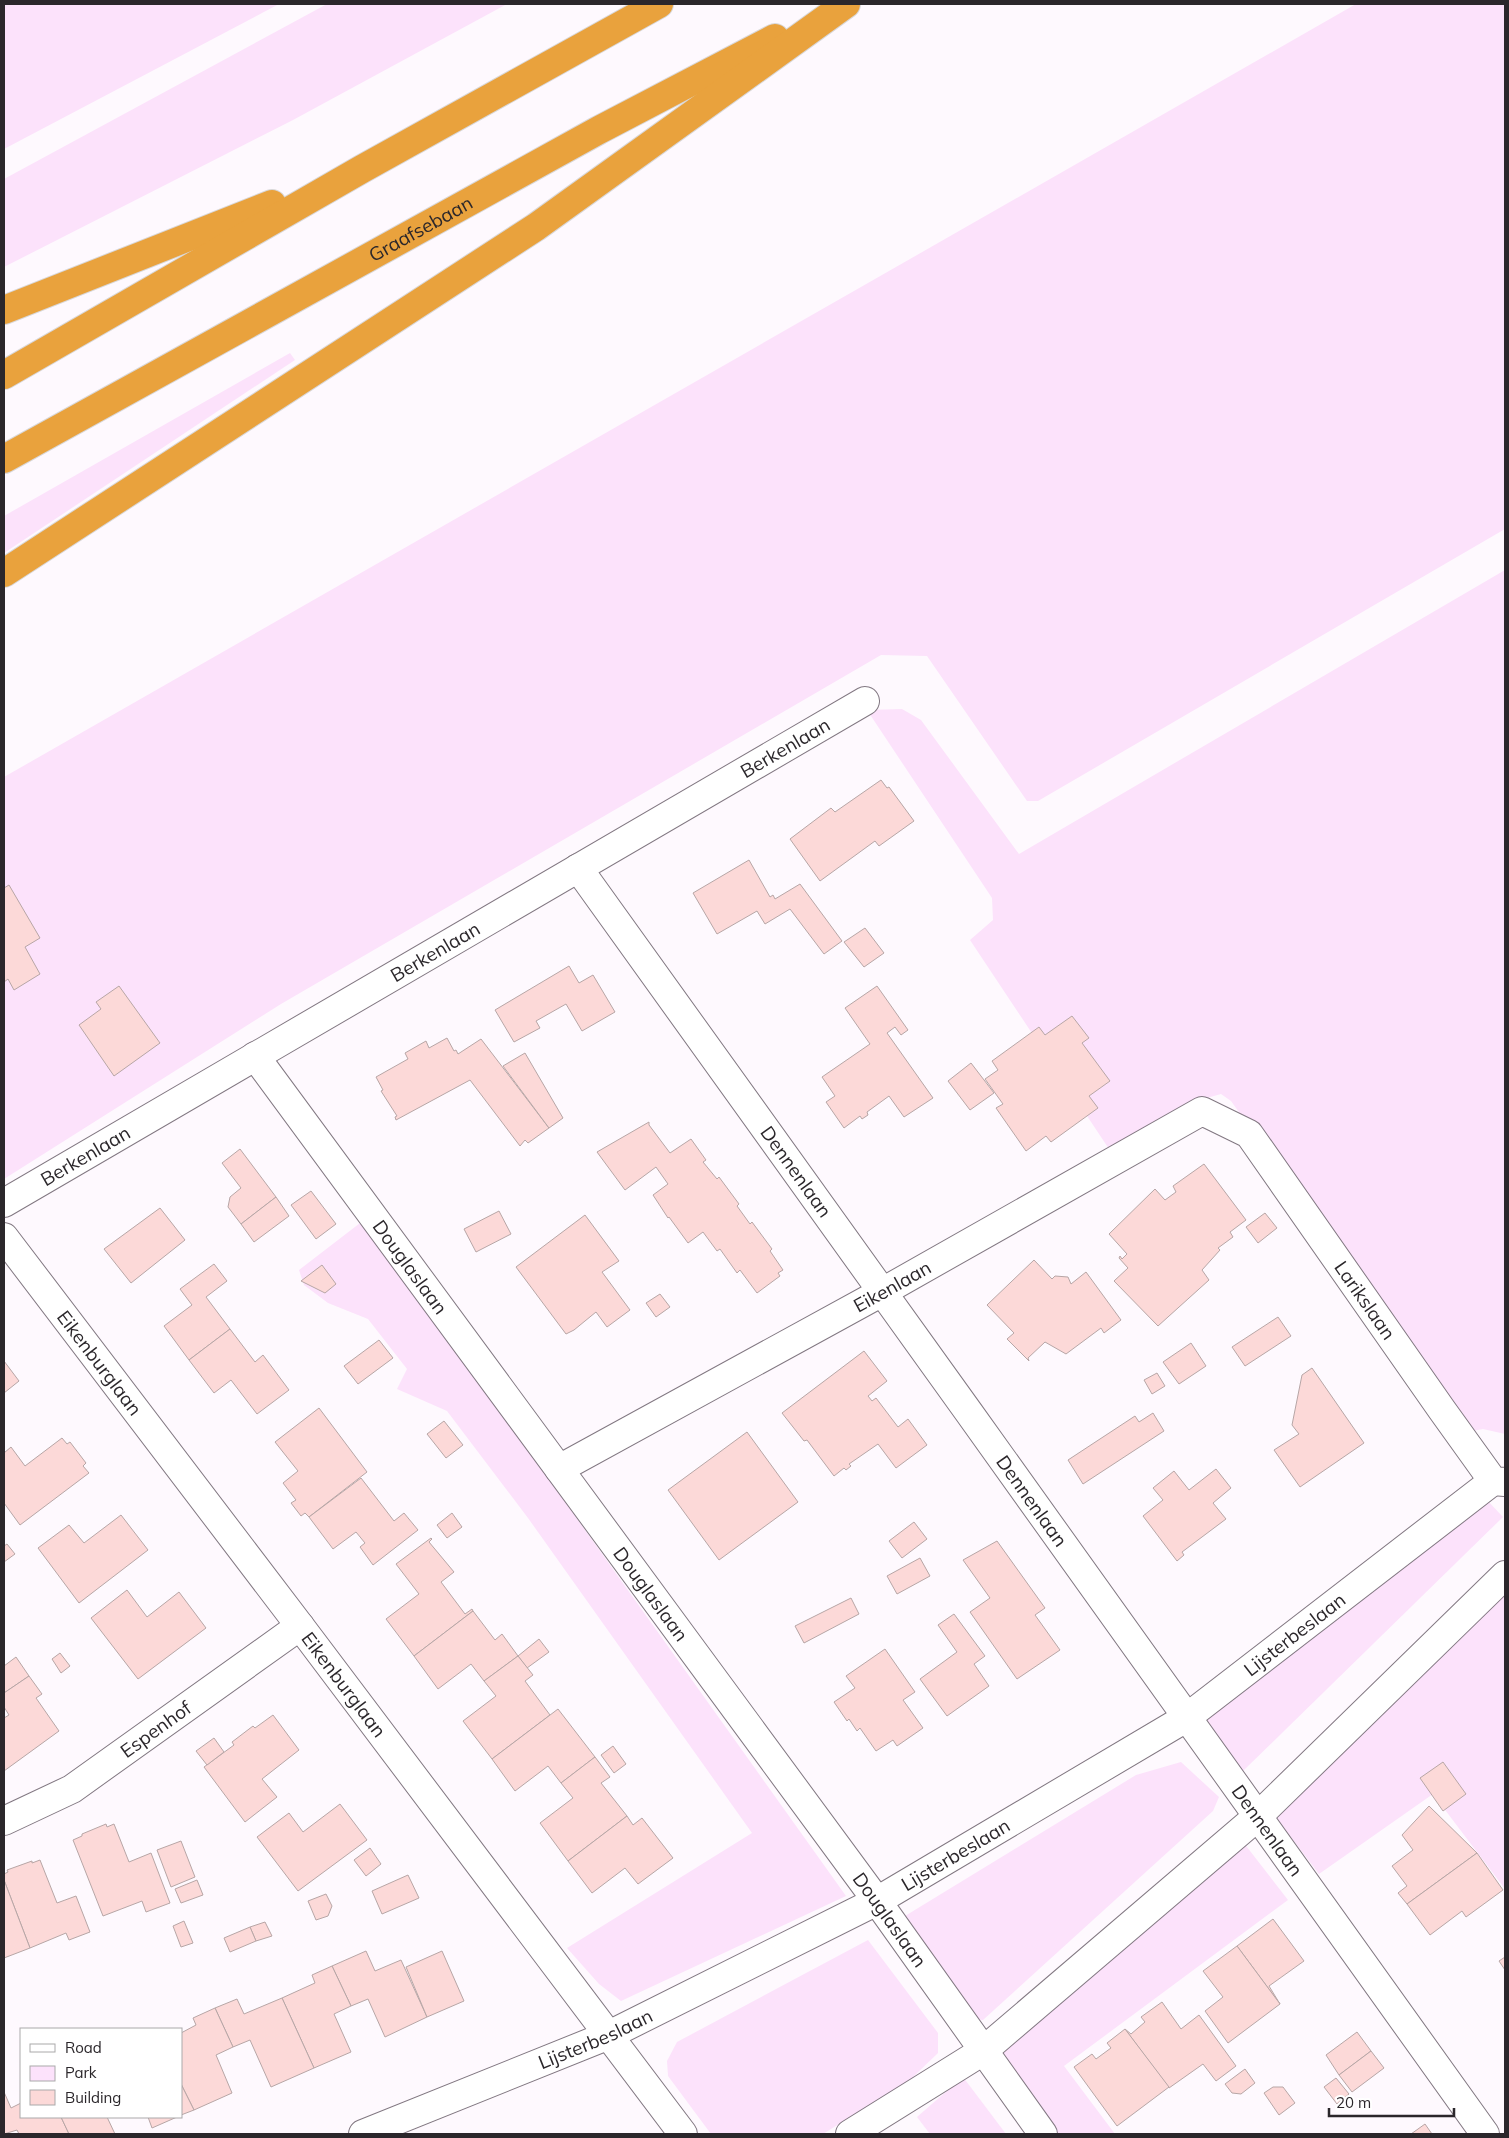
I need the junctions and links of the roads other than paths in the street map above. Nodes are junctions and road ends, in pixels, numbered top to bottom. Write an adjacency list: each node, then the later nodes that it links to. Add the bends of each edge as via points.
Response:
1 (659, 4): 4 (highway)
2 (840, 4): 7 (highway, Graafsebaan, via 599,130)
3 (846, 4): 8 (highway, via 536,227)
4 (362, 169): 5 (highway); 6 (highway)
5 (4, 310)
6 (4, 374)
7 (4, 459)
8 (4, 573)
9 (865, 701): 10 (street, Berkenlaan)
10 (578, 868): 11 (street, Berkenlaan); 15 (street, Dennenlaan)
11 (256, 1056): 13 (street, Berkenlaan); 16 (street, Douglaslaan)
12 (1223, 1120): 15 (street, Eikenlaan, via 1202,1111); 17 (street, Larikslaan, via 1249,1134 1436,1402)
13 (4, 1203)
14 (5, 1241): 19 (street, Eikenburglaan)
15 (884, 1291): 16 (street, Eikenlaan); 20 (street, Dennenlaan)
16 (559, 1469): 23 (street, Douglaslaan)
17 (1499, 1481): 20 (street, Lijsterbeslaan)
18 (1505, 1575): 21 (street)
19 (300, 1626): 22 (street, Espenhof, via 72,1789); 24 (street, Eikenburglaan)
20 (1186, 1718): 21 (street, Dennenlaan); 23 (street, Lijsterbeslaan)
21 (1257, 1817): 25 (street); 30 (street, Dennenlaan)
22 (4, 1821)
23 (876, 1901): 24 (street, Lijsterbeslaan); 25 (street, Douglaslaan)
24 (609, 2035): 26 (street, Lijsterbeslaan); 27 (street, Eikenburglaan)
25 (983, 2052): 28 (street); 29 (street, Douglaslaan)
26 (363, 2134)
27 (683, 2134)
28 (850, 2134)
29 (1044, 2134)
30 (1485, 2134)

